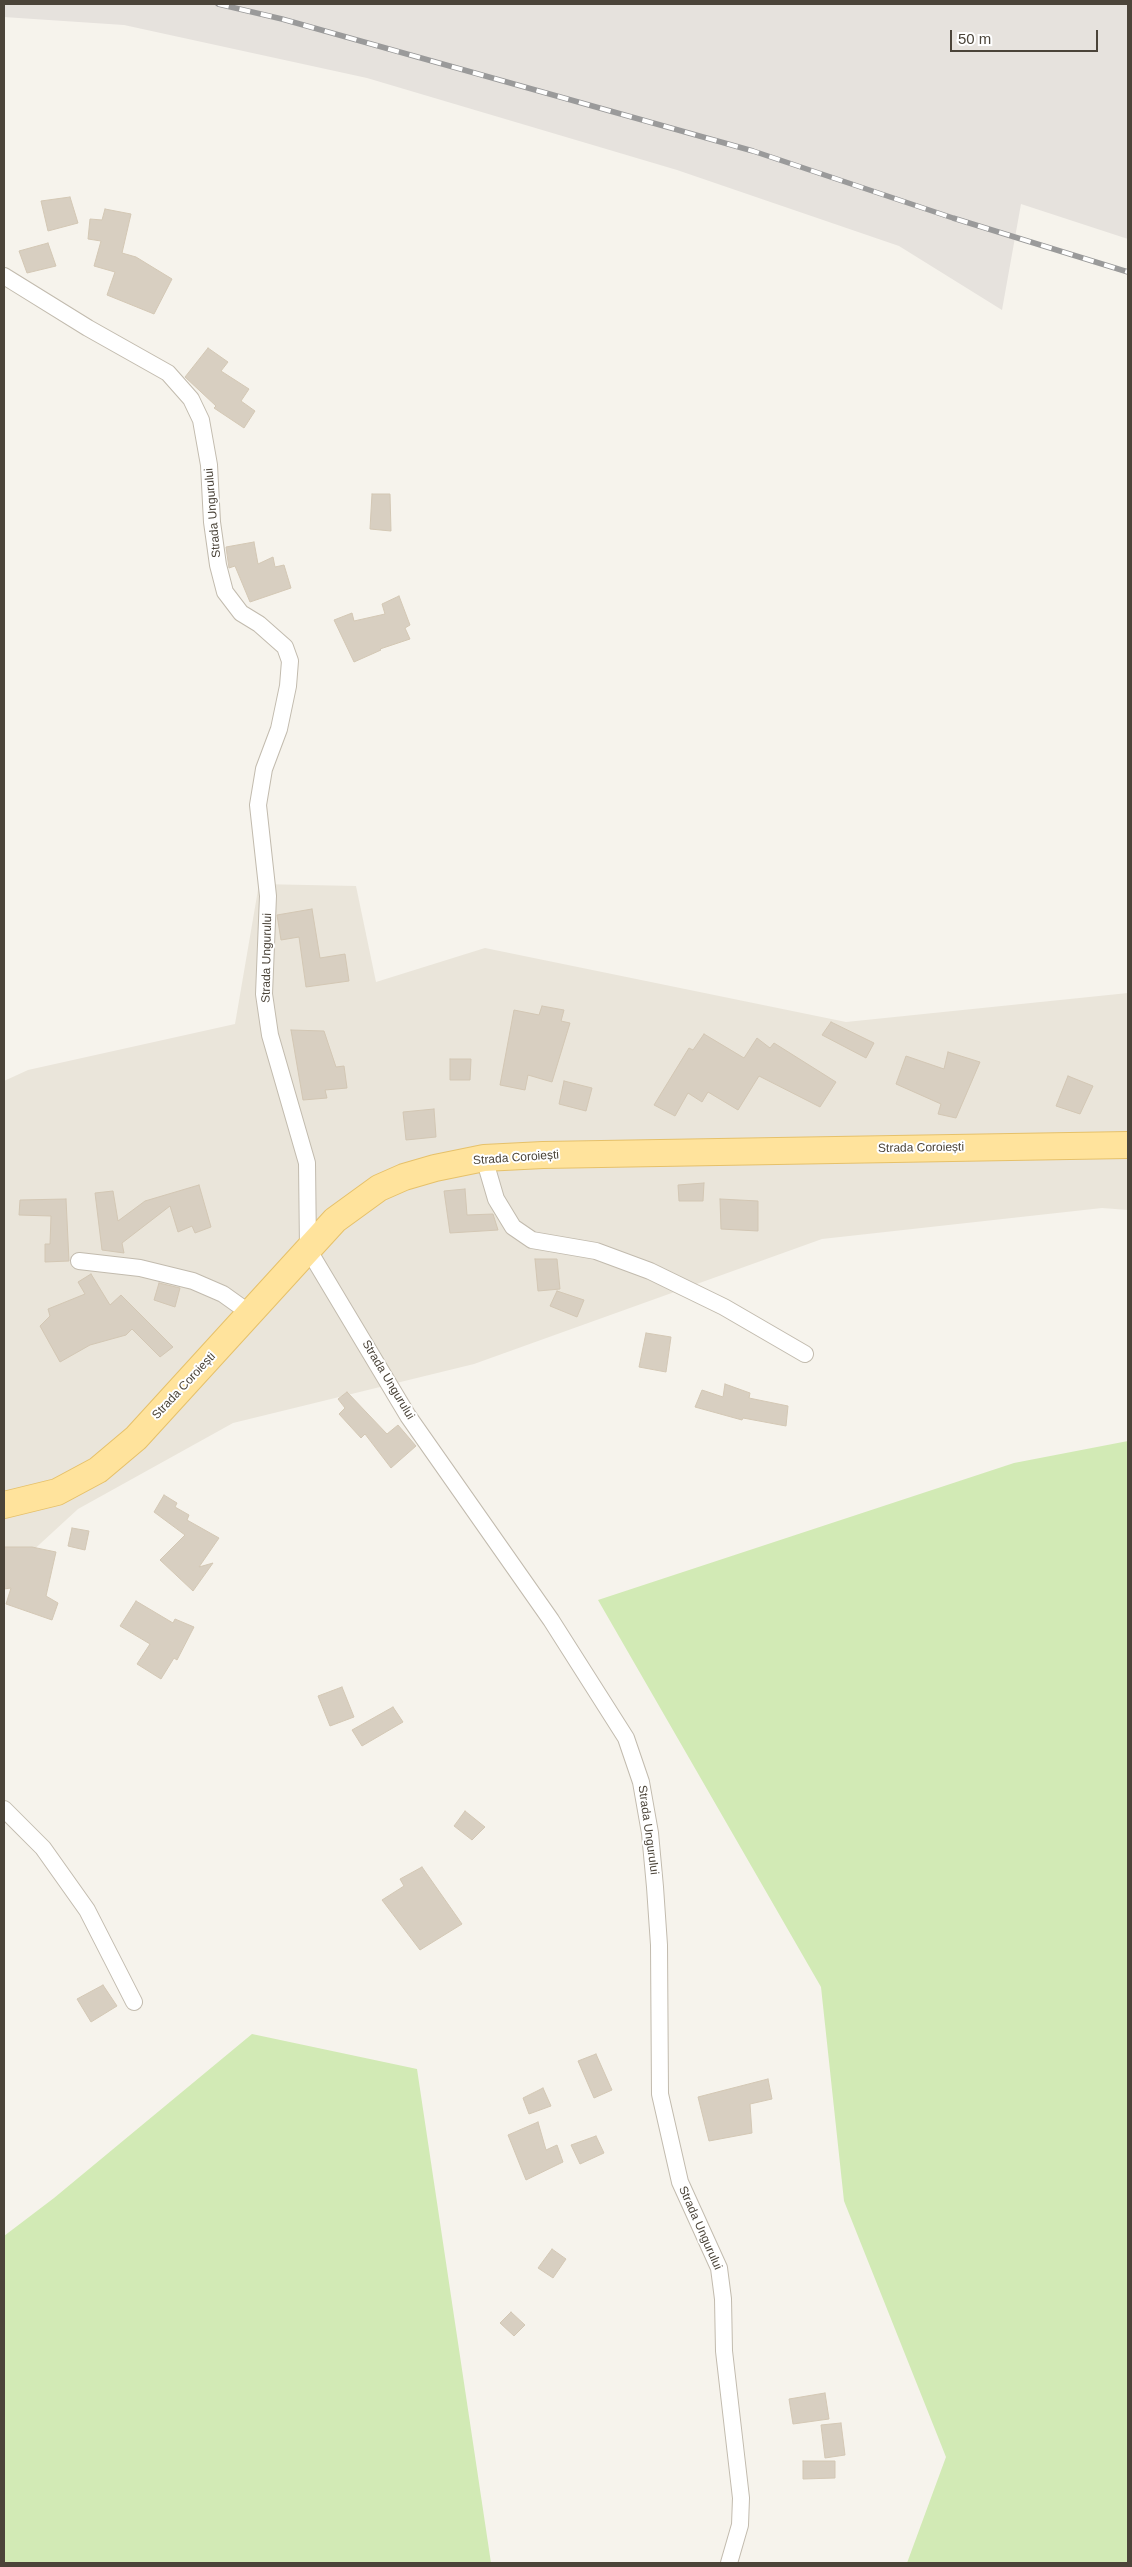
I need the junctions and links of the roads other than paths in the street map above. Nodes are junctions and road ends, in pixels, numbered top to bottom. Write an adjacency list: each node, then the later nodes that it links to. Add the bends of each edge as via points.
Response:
1 (4, 276): 4 (street, Strada Ungurului, via 168,373 191,400 201,420 209,465 216,556 225,592 240,613 260,624 285,647 290,660 279,729 264,768 258,805 268,896 264,994 270,1035 307,1163)
2 (1128, 1145): 3 (main road, Strada Coroiești)
3 (484, 1158): 4 (main road, Strada Coroiești, via 435,1168 379,1188 335,1220); 7 (street, via 496,1199 513,1227 532,1240 596,1251 650,1272 724,1307)
4 (300, 1257): 6 (main road, Strada Coroiești); 11 (street, Strada Ungurului, via 546,1612 626,1738 641,1782 656,1887 660,2094 680,2182 719,2268 723,2299 724,2351 741,2498 740,2525)
5 (79, 1261): 6 (street, via 140,1268 194,1281 223,1294)
6 (251, 1314): 8 (main road, Strada Coroiești, via 136,1438 98,1470 57,1492)
7 (804, 1354)
8 (4, 1505)
9 (4, 1809): 10 (street, via 42,1848 87,1910)
10 (134, 2002)
11 (729, 2563)

